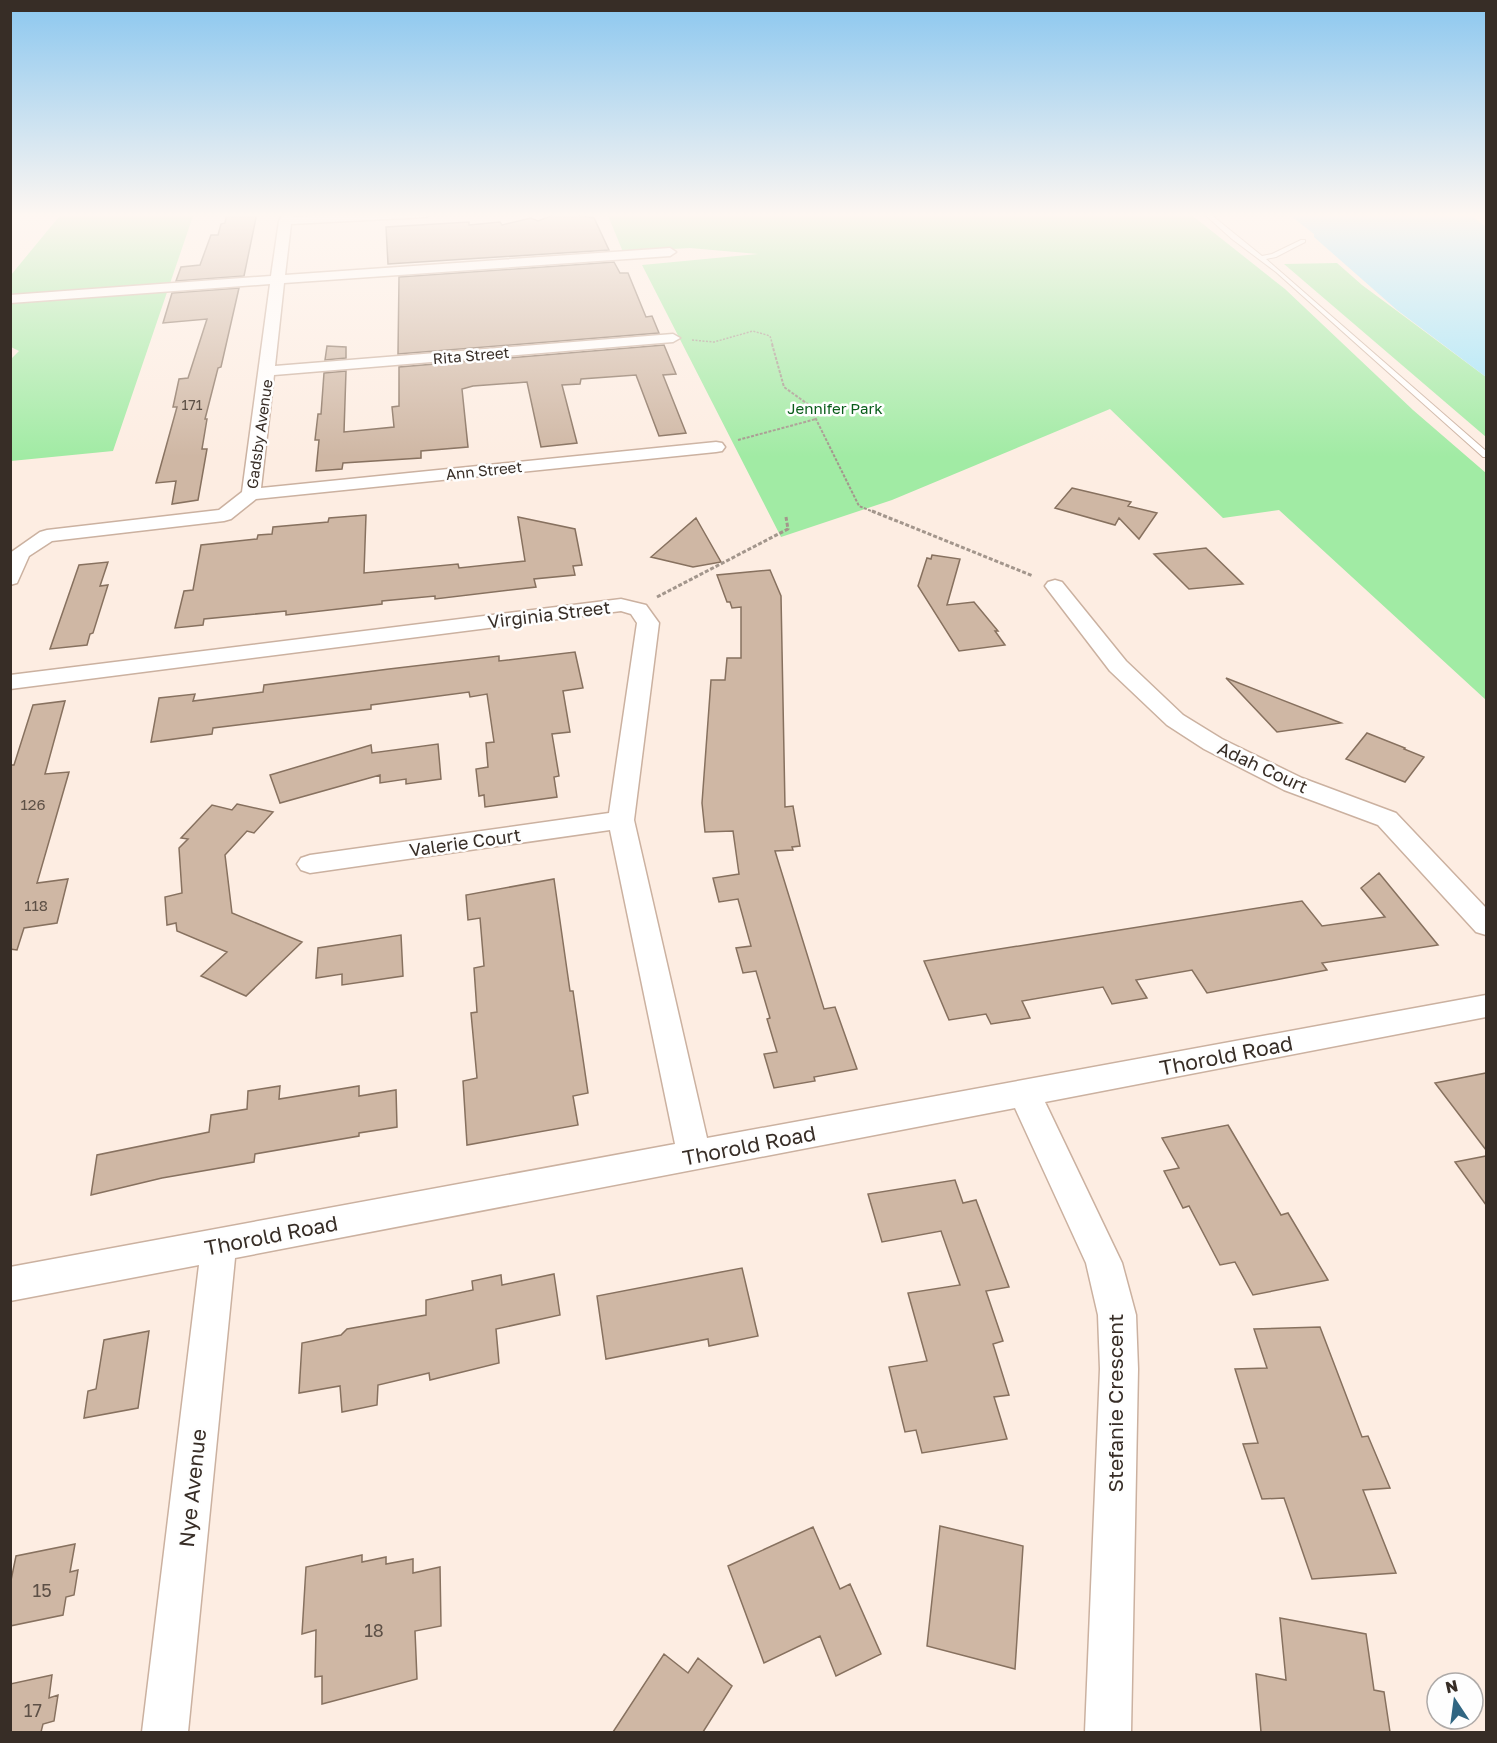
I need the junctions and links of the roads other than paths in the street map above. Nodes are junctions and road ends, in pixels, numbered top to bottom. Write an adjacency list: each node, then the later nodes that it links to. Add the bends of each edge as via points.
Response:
1 (74, 294): 5 (street)
2 (173, 294): 6 (street)
3 (276, 294): 8 (street, Gadsby Avenue)
4 (1304, 294): 10 (lane)
5 (10, 299)
6 (10, 306)
7 (674, 339): 8 (street, Rita Street)
8 (268, 370): 11 (street, Gadsby Avenue)
9 (716, 447): 11 (street, Ann Street)
10 (1486, 455)
11 (251, 494): 12 (street, Gadsby Avenue, via 224,515 47,536 20,553)
12 (10, 579)
13 (1055, 586): 17 (street, Adah Court, via 1118,666 1175,720 1293,784 1387,819)
14 (10, 682): 15 (street, Virginia Street, via 621,605 639,609 648,623)
15 (621, 820): 16 (street, Valerie Court); 20 (street)
16 (310, 864)
17 (1486, 925)
18 (1486, 1006): 19 (street, Thorold Road)
19 (1024, 1094): 20 (street, Thorold Road); 24 (street, Stefanie Crescent, via 1104,1263 1117,1315 1119,1369)
20 (694, 1155): 21 (street, Thorold Road)
21 (219, 1244): 22 (street, Thorold Road); 23 (street, Nye Avenue)
22 (10, 1284)
23 (165, 1732)
24 (1108, 1732)

